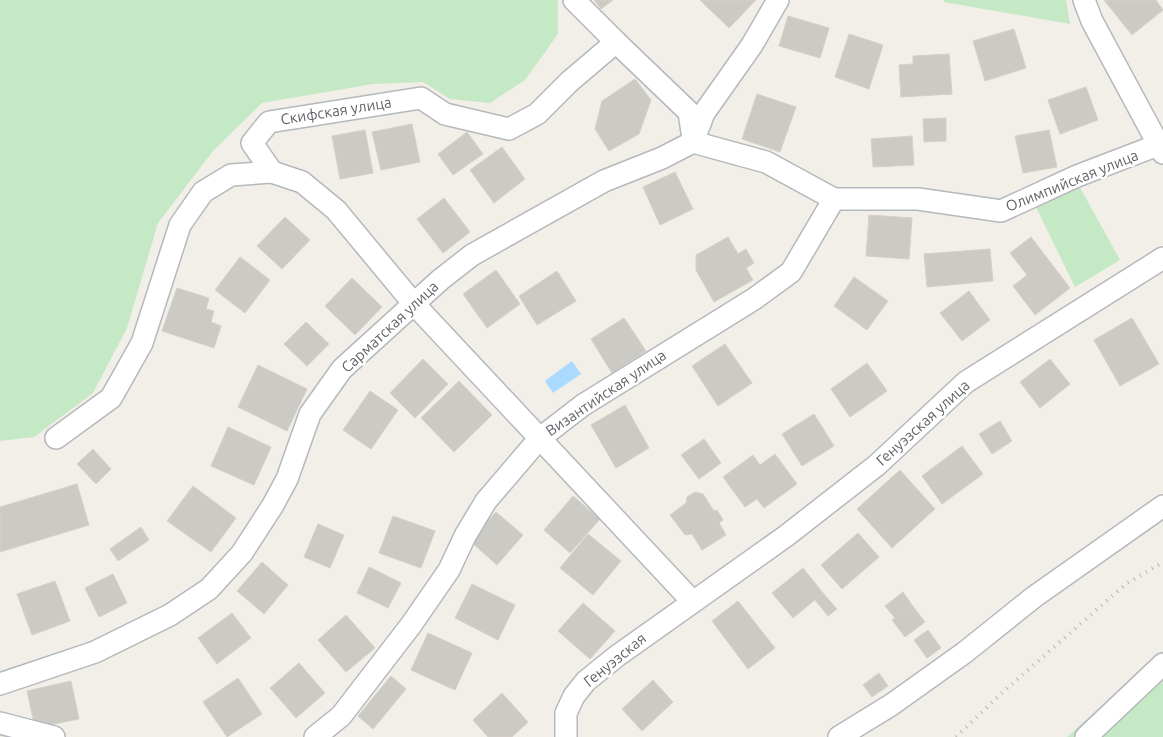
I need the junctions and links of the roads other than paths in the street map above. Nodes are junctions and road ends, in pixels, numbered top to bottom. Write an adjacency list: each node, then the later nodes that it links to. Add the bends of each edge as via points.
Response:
1 (574, 0): 4 (street)
2 (778, 0): 5 (street, via 752,45 704,113)
3 (1084, 0): 6 (street, via 1092,22)
4 (616, 42): 5 (street, via 689,112); 7 (street, Скифская улица, via 537,114 509,129 445,114 421,98 270,122 252,143)
5 (693, 142): 8 (street, Олимпийская улица, via 766,162); 10 (street, Сарматская улица, via 604,181 472,255)
6 (1162, 147): 8 (street, Олимпийская улица, via 1077,176 1001,211 918,199)
7 (272, 172): 10 (street, via 302,182 336,210); 11 (street, via 231,175 203,192 180,225 142,343 111,398)
8 (834, 200): 12 (street, Византийская улица, via 791,272 754,299 583,405)
9 (1163, 258): 14 (street, Генуэзская улица, via 966,382 862,477 786,536)
10 (414, 304): 12 (street); 16 (street, Сарматская улица, via 342,370 310,414 287,479 273,505 242,553 209,589 170,615 95,652)
11 (56, 438)
12 (538, 439): 14 (street); 19 (street, Византийская улица, via 486,501 449,570 411,624 341,716)
13 (1163, 506): 21 (street, via 1034,597 891,705)
14 (692, 601): 20 (street, Генуэзская, via 586,681 566,713)
15 (1163, 664): 22 (street)
16 (0, 684)
17 (0, 723): 18 (street)
18 (54, 737)
19 (314, 737)
20 (566, 737)
21 (839, 737)
22 (1086, 737)

